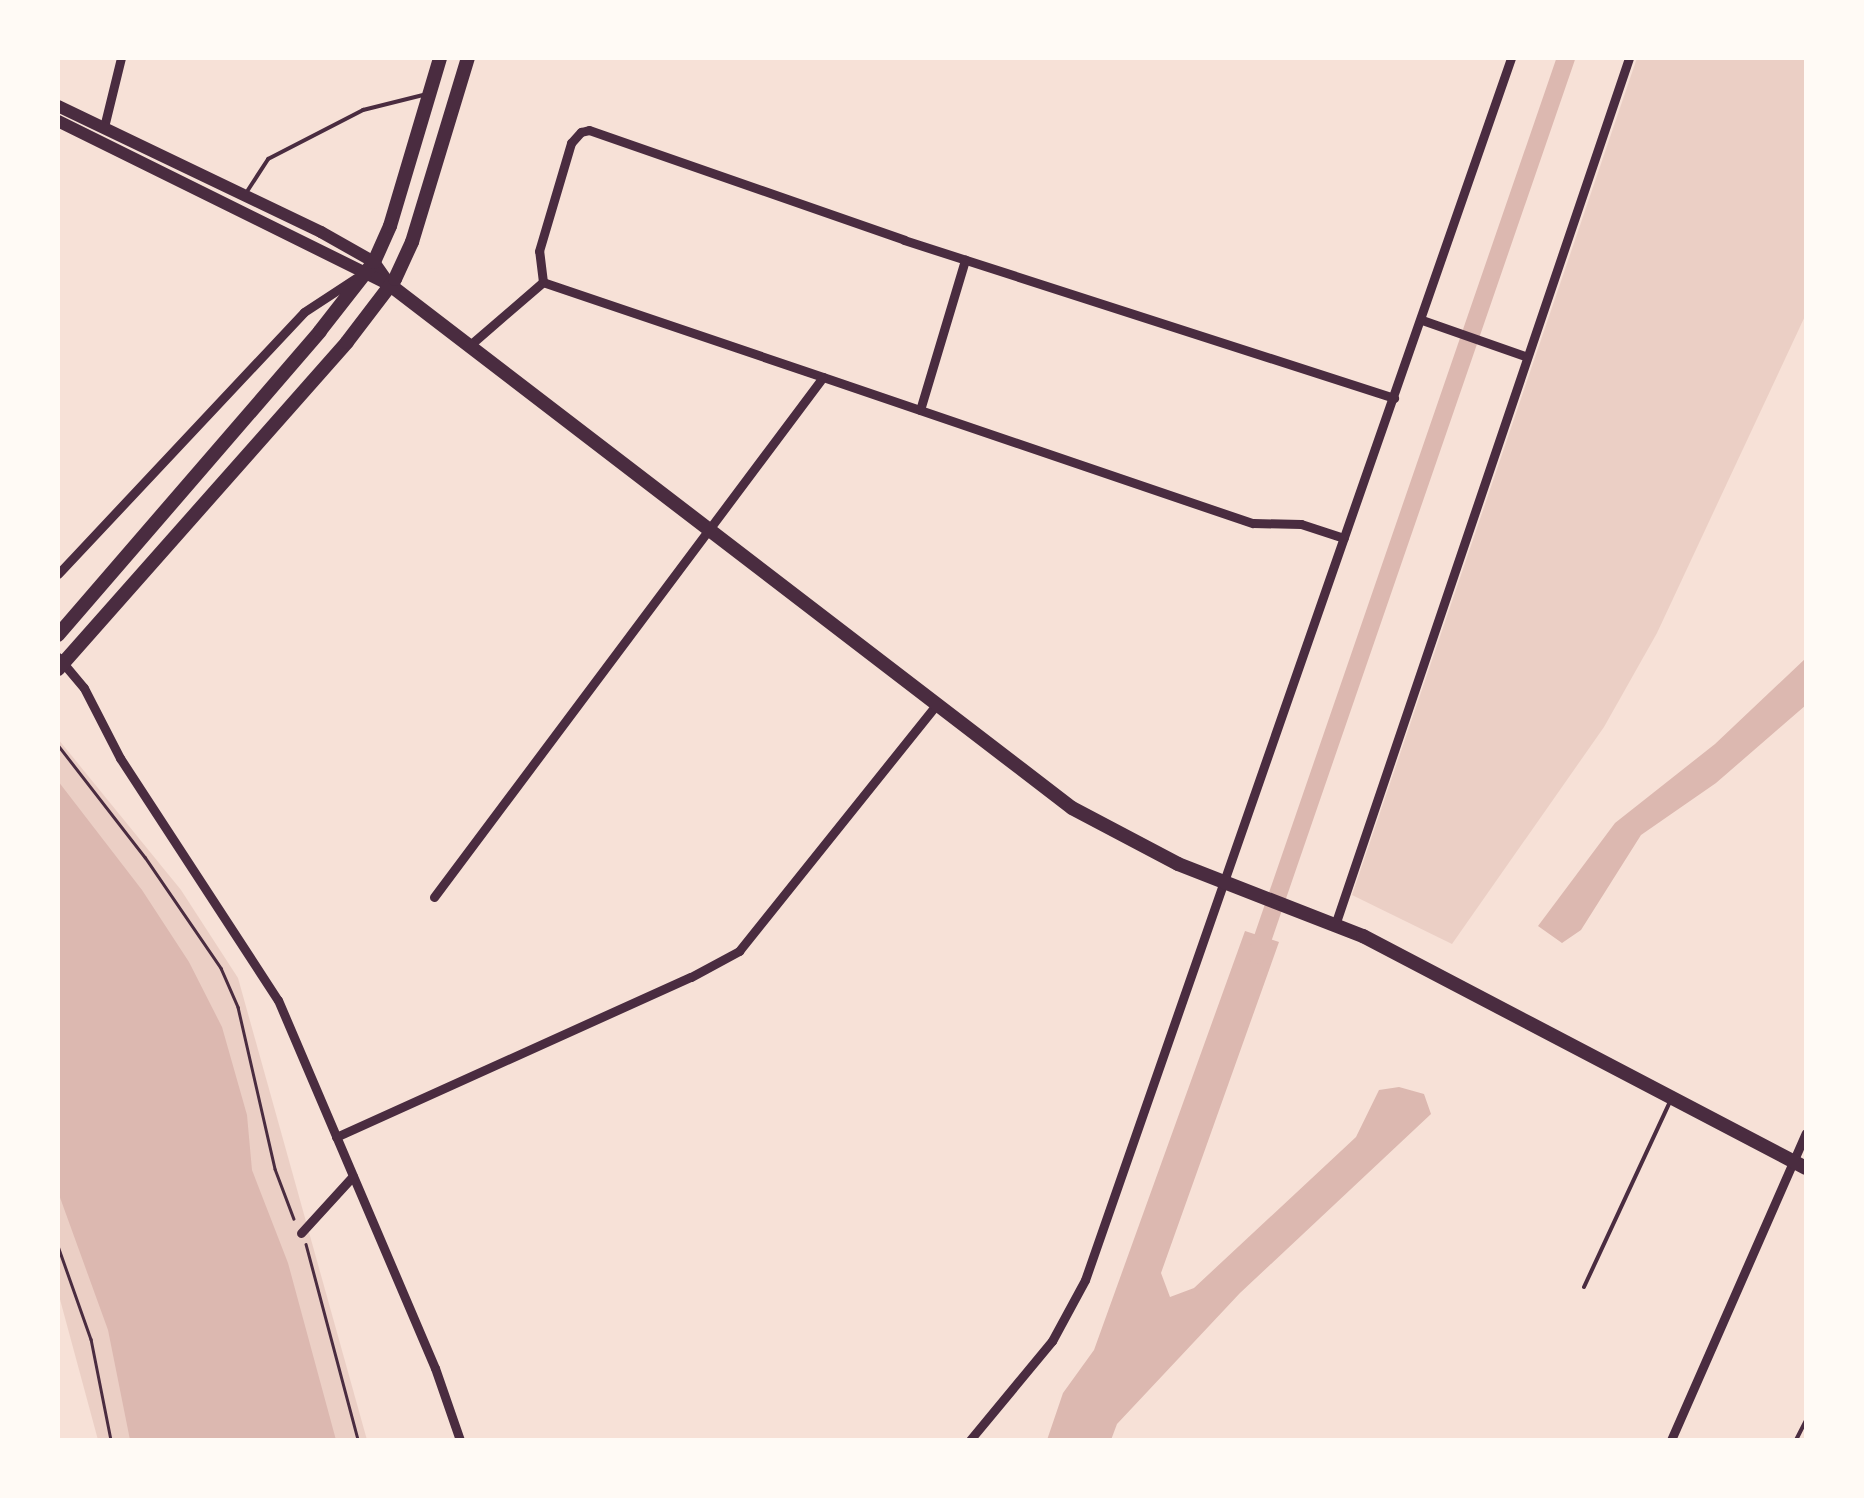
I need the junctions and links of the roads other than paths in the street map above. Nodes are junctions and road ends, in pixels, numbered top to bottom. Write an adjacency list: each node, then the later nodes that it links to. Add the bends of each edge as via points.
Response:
1 (121, 58): 9 (street)
2 (440, 58): 6 (main road)
3 (468, 58): 14 (main road, via 412,242)
4 (1510, 58): 15 (street)
5 (1629, 58): 17 (street)
6 (429, 94): 10 (lane, via 363,110 268,159); 12 (main road, via 390,226)
7 (58, 106): 9 (main road)
8 (58, 121): 12 (main road)
9 (104, 127): 10 (main road)
10 (246, 194): 12 (main road)
11 (965, 260): 13 (street, via 589,130 572,143 539,251); 19 (street); 20 (street)
12 (370, 267): 14 (main road); 23 (street, via 304,312); 24 (main road)
13 (542, 282): 16 (street); 18 (street)
14 (390, 285): 16 (main road); 26 (main road)
15 (1422, 320): 17 (street); 19 (street)
16 (470, 345): 21 (main road)
17 (1526, 356): 30 (street)
18 (823, 377): 20 (street); 21 (street)
19 (1394, 398): 22 (street)
20 (920, 410): 22 (street, via 1253,523 1300,524)
21 (711, 530): 27 (main road); 29 (street)
22 (1344, 538): 28 (street)
23 (58, 574)
24 (58, 635)
25 (58, 657): 33 (street, via 84,688 120,758 278,1000)
26 (58, 669)
27 (938, 703): 28 (main road, via 1072,808 1126,840); 33 (street, via 739,950)
28 (1224, 882): 30 (main road); 40 (street, via 1069,1317)
29 (434, 897)
30 (1336, 925): 31 (main road)
31 (1672, 1098): 34 (main road); 37 (lane)
32 (1806, 1134): 34 (street)
33 (336, 1137): 35 (street)
34 (1800, 1165): 41 (street)
35 (352, 1176): 36 (street); 39 (street)
36 (300, 1233)
37 (1584, 1287)
38 (1806, 1420): 42 (lane)
39 (460, 1440)
40 (970, 1440)
41 (1671, 1440)
42 (1796, 1440)

